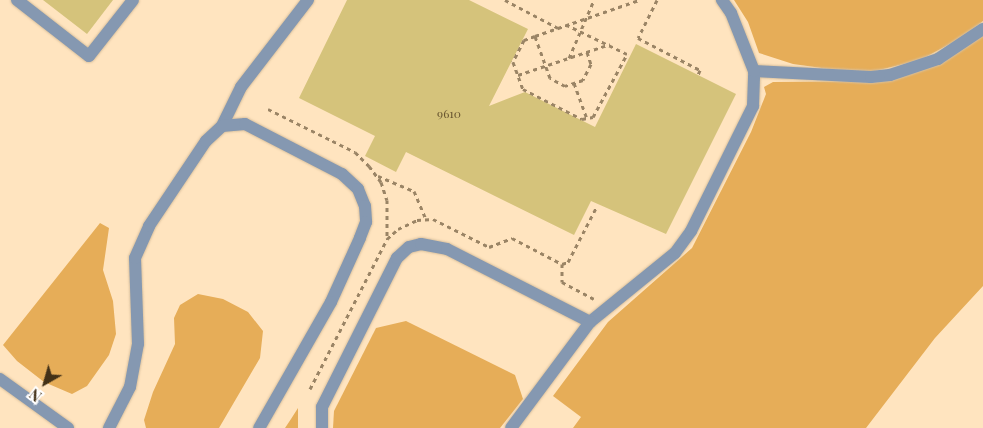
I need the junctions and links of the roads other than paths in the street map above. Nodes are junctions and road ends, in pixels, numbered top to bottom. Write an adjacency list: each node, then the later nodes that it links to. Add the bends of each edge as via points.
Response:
1 (17, 0): 2 (street, via 90,56)
2 (133, 0)
3 (308, 0): 7 (street, via 241,87)
4 (722, 0): 6 (street, via 731,13)
5 (983, 29): 6 (street, via 938,59 890,75 871,77)
6 (754, 71): 8 (street, via 753,106 691,231 675,254)
7 (222, 126): 11 (street, via 206,142 160,210 135,258 138,344 130,386); 12 (street, via 246,124 342,174 358,189 365,206 366,222 331,302)
8 (590, 322): 13 (street, via 447,249 421,244 409,248 397,258 322,407); 14 (street)
9 (0, 379): 10 (street)
10 (68, 428)
11 (109, 428)
12 (259, 428)
13 (322, 428)
14 (512, 428)

